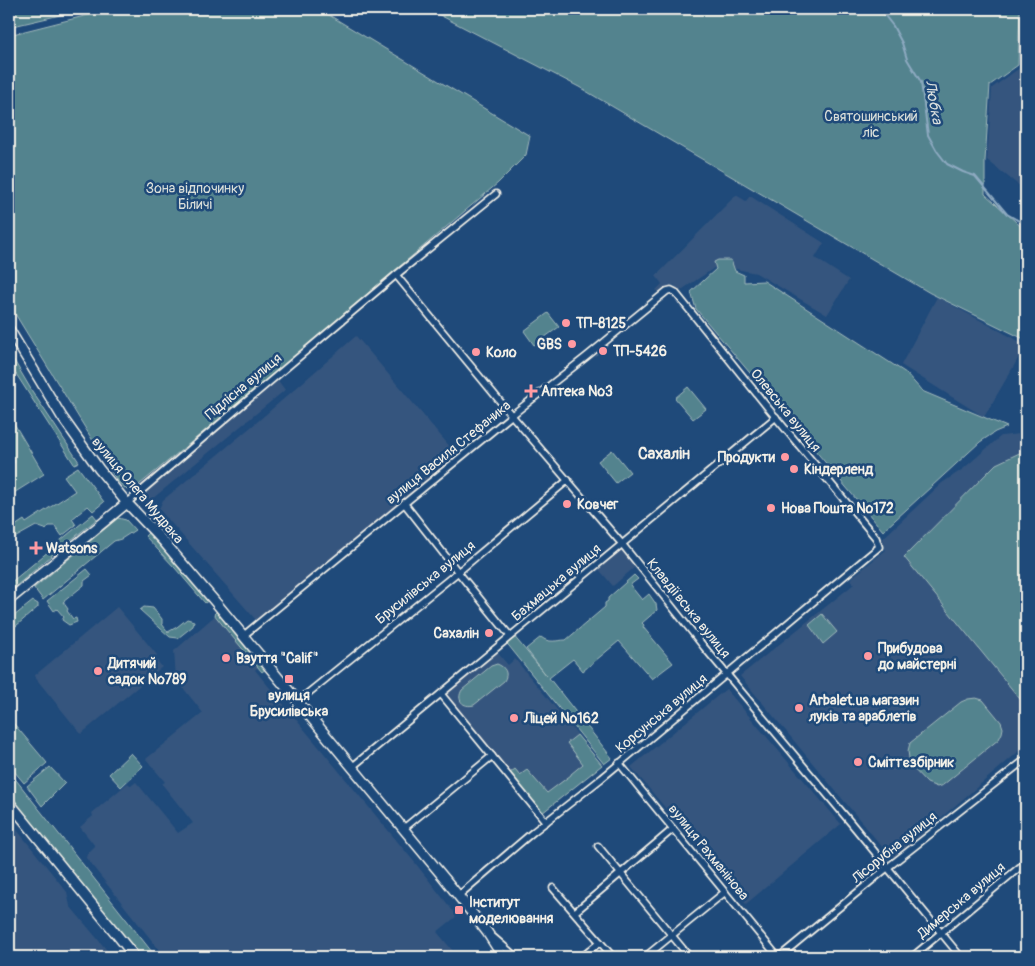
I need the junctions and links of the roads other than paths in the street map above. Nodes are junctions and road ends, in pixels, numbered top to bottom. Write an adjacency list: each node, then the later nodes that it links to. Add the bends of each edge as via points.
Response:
1 (496, 194): 2 (street, Підлісна вулиця)
2 (396, 276): 5 (street, Клавдіївська вулиця); 8 (street, Підлісна вулиця)
3 (671, 290): 5 (street, вулиця Василя Стефаника); 6 (street, Олевська вулиця)
4 (9, 329): 8 (main road, вулиця Олега Мудрака, via 62,417)
5 (512, 415): 7 (street, Клавдіївська вулиця); 9 (street, вулиця Василя Стефаника)
6 (776, 417): 10 (street, Бахмацька вулиця); 11 (street, Олевська вулиця, via 876,538)
7 (568, 480): 10 (street, Клавдіївська вулиця); 12 (street, Брусилівська вулиця)
8 (127, 503): 13 (main road, Підлісна вулиця); 14 (main road, вулиця Олега Мудрака)
9 (404, 504): 12 (street); 14 (street, вулиця Василя Стефаника)
10 (622, 544): 15 (street, Бахмацька вулиця); 16 (street, Клавдіївська вулиця)
11 (879, 547): 16 (street, Корсунська вулиця)
12 (458, 572): 15 (street); 18 (street, Брусилівська вулиця)
13 (9, 600)
14 (242, 636): 18 (main road, вулиця Олега Мудрака)
15 (510, 636): 17 (street, Бахмацька вулиця)
16 (726, 674): 21 (street, Корсунська вулиця); 29 (street, Клавдіївська вулиця)
17 (441, 694): 19 (street); 22 (street, Бахмацька вулиця)
18 (297, 702): 22 (main road, вулиця Олега Мудрака)
19 (492, 756): 24 (street); 25 (street)
20 (1026, 759): 29 (street, Лісорубна вулиця)
21 (619, 764): 24 (street, Корсунська вулиця); 26 (street, вулиця Рахманінова)
22 (352, 767): 25 (main road, вулиця Олега Мудрака)
23 (9, 802): 40 (main road)
24 (546, 822): 33 (street, Корсунська вулиця)
25 (404, 829): 33 (main road, вулиця Олега Мудрака)
26 (673, 829): 30 (street); 32 (street, вулиця Рахманінова)
27 (598, 846): 30 (street)
28 (1026, 862): 36 (street, Димерська вулиця)
29 (887, 868): 36 (street, Клавдіївська вулиця); 46 (street, Лісорубна вулиця)
30 (620, 874): 34 (street); 37 (street)
31 (553, 888): 34 (street)
32 (725, 892): 37 (street); 46 (street, вулиця Рахманінова)
33 (458, 896): 35 (main road, вулиця Олега Мудрака)
34 (575, 912): 38 (street)
35 (486, 932): 41 (main road); 42 (street)
36 (941, 933): 47 (street, Димерська вулиця); 48 (street, Клавдіївська вулиця)
37 (672, 936): 39 (street); 45 (street)
38 (600, 942): 43 (street); 44 (street)
39 (688, 955)
40 (135, 957)
41 (503, 957)
42 (516, 957)
43 (582, 957)
44 (613, 957)
45 (645, 957)
46 (779, 957)
47 (912, 957)
48 (961, 957)

